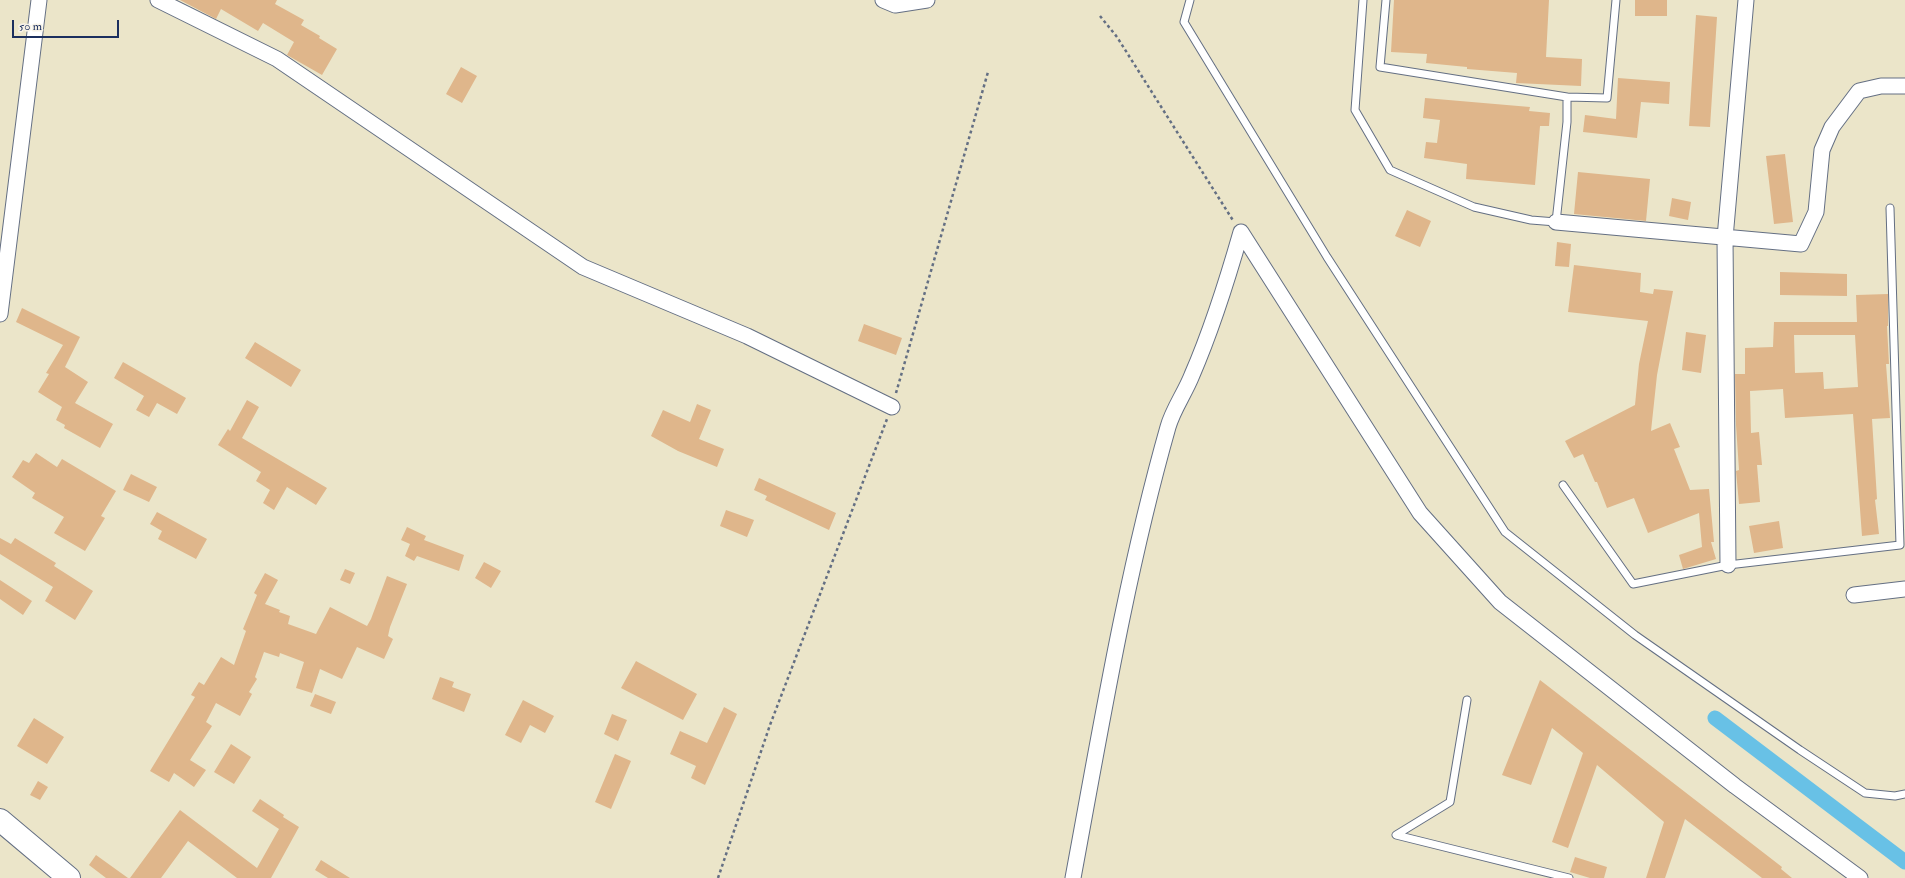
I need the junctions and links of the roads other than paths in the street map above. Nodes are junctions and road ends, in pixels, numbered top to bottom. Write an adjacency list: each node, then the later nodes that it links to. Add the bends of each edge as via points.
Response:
1 (40, 0): 15 (street)
2 (158, 0): 16 (street, via 277,59 584,267 747,336)
3 (883, 0): 4 (street, via 895,5)
4 (927, 0)
5 (1190, 0): 22 (lane, via 1184,22 1327,257 1505,532 1635,635 1865,793 1895,796)
6 (1363, 0): 13 (lane, via 1355,110 1390,170 1474,207 1531,220)
7 (1386, 0): 11 (lane, via 1380,67)
8 (1616, 0): 11 (lane, via 1607,98)
9 (1746, 0): 14 (street)
10 (1905, 86): 14 (street, via 1881,86 1859,91 1832,127 1822,150 1816,212 1801,244)
11 (1567, 97): 13 (lane, via 1567,122)
12 (1890, 208): 18 (lane, via 1900,545)
13 (1556, 222): 14 (street)
14 (1726, 238): 18 (street)
15 (0, 314)
16 (892, 406)
17 (1563, 485): 18 (lane, via 1633,584)
18 (1728, 565)
19 (1905, 589): 20 (street)
20 (1854, 595)
21 (1468, 700): 26 (lane, via 1450,802 1396,835)
22 (1905, 794)
23 (0, 820): 24 (highway)
24 (70, 878)
25 (1073, 878): 27 (street, via 1112,661 1137,547 1169,424 1192,376 1222,296 1241,232 1420,513 1500,602 1734,786)
26 (1569, 878)
27 (1860, 878)

